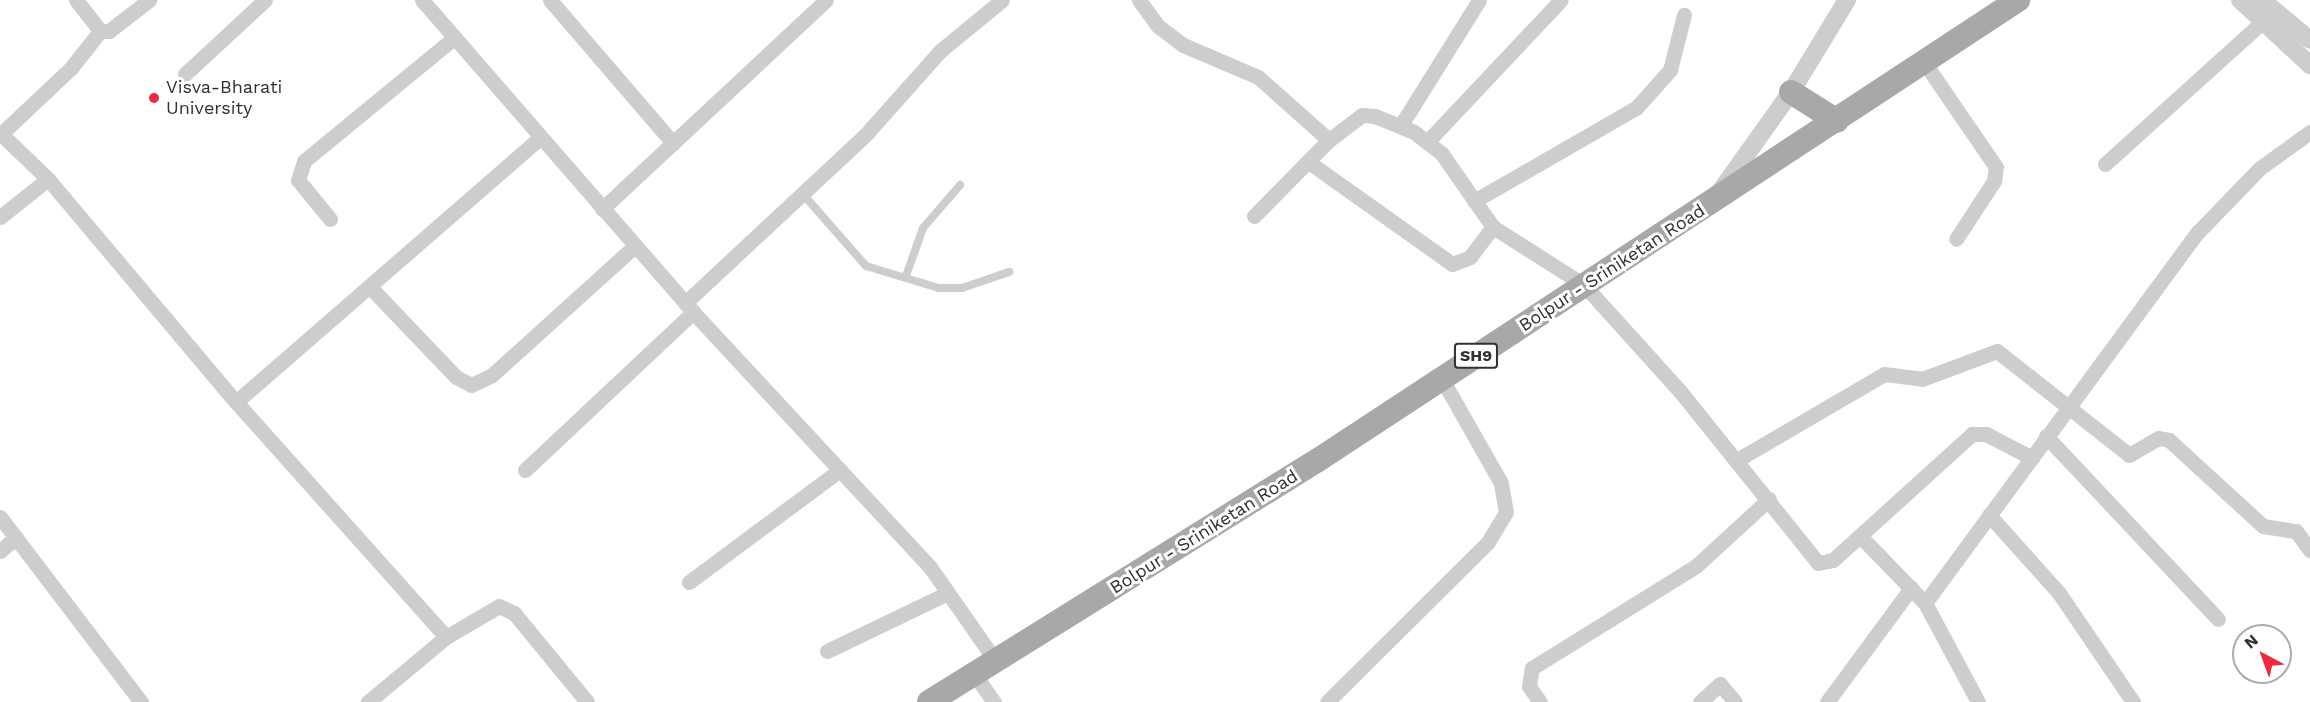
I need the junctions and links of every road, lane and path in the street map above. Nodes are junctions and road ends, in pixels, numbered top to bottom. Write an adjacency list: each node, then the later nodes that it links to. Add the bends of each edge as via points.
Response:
1 (76, 0): 17 (street)
2 (149, 0): 17 (street, via 123,24)
3 (265, 0): 22 (street)
4 (422, 0): 18 (street)
5 (550, 0): 31 (street)
6 (826, 0): 31 (street)
7 (1002, 0): 36 (street, via 940,51 867,133)
8 (1139, 0): 29 (street, via 1158,26 1183,45 1258,77)
9 (1479, 0): 25 (street)
10 (1562, 0): 30 (street)
11 (1847, 0): 23 (street)
12 (2018, 0): 20 (main road, Bolpur - Sriniketan Road / SH9)
13 (2240, 0): 16 (street)
14 (2262, 0): 19 (street)
15 (1684, 15): 37 (street, via 1670,70 1636,108)
16 (2262, 22): 21 (street); 33 (street)
17 (100, 31): 27 (street, via 71,68)
18 (454, 37): 28 (street); 42 (street, via 304,161 298,180)
19 (2310, 40)
20 (1924, 62): 24 (main road, Bolpur - Sriniketan Road / SH9); 44 (street, via 1996,167 1994,181)
21 (2310, 65)
22 (185, 74)
23 (1791, 92): 24 (main road); 38 (street)
24 (1837, 121): 38 (main road, Bolpur - Sriniketan Road / SH9)
25 (1401, 125): 29 (street, via 1362,115); 30 (street)
26 (2310, 132): 53 (street, via 2260,168 2211,218)
27 (1, 133): 34 (street)
28 (539, 139): 39 (street); 49 (street)
29 (1329, 140): 32 (street)
30 (1427, 142): 37 (street, via 1454,168)
31 (674, 143): 39 (street)
32 (1310, 163): 40 (street); 43 (street, via 1452,264 1470,257)
33 (2105, 165)
34 (48, 179): 41 (street); 52 (street)
35 (960, 185): 47 (lane, via 923,228)
36 (802, 193): 47 (lane, via 852,256 866,266); 50 (street)
37 (1474, 201): 43 (street)
38 (1709, 206): 48 (main road, Bolpur - Sriniketan Road / SH9)
39 (602, 209): 45 (street)
40 (1254, 216)
41 (0, 217)
42 (330, 219)
43 (1493, 227): 48 (street)
44 (1956, 240)
45 (636, 246): 49 (street, via 492,375 471,385 456,377); 50 (street)
46 (1009, 272): 47 (lane, via 962,288 939,288)
47 (906, 276)
48 (1584, 285): 51 (main road, Bolpur - Sriniketan Road / SH9); 56 (street)
49 (370, 287): 52 (street)
50 (689, 308): 57 (street); 58 (street)
51 (1442, 379): 72 (main road, Bolpur - Sriniketan Road / SH9); 79 (street, via 1502,483 1506,512 1488,542)
52 (236, 402): 70 (street)
53 (2068, 405): 54 (street); 56 (street, via 2003,352 1992,351 1922,379 1884,374); 64 (street, via 2129,455 2159,438 2169,440 2263,526 2296,531)
54 (2046, 436): 55 (street); 69 (street)
55 (2032, 458): 60 (street); 63 (street, via 1986,434 1972,434)
56 (1737, 460): 59 (street)
57 (525, 470)
58 (840, 470): 66 (street); 67 (street)
59 (1769, 499): 63 (street, via 1818,563 1833,560); 80 (street, via 1696,566 1532,668 1529,686)
60 (1989, 515): 68 (street); 85 (street, via 2059,593)
61 (0, 517): 62 (street)
62 (16, 537): 65 (street); 74 (street)
63 (1861, 537): 68 (street)
64 (2310, 550)
65 (0, 551)
66 (689, 582)
67 (948, 593): 71 (street); 72 (street)
68 (1918, 596): 83 (street); 84 (street)
69 (2218, 619)
70 (447, 637): 75 (street); 76 (street, via 499,606 514,613)
71 (827, 651)
72 (997, 663): 73 (main road, Bolpur - Sriniketan Road / SH9)
73 (975, 675): 77 (main road, Bolpur - Sriniketan Road / SH9); 78 (street)
74 (141, 702)
75 (368, 702)
76 (587, 702)
77 (929, 702)
78 (994, 702)
79 (1327, 702)
80 (1540, 702)
81 (1700, 702): 82 (street, via 1720,684)
82 (1735, 702)
83 (1827, 702)
84 (1978, 702)
85 (2133, 702)

